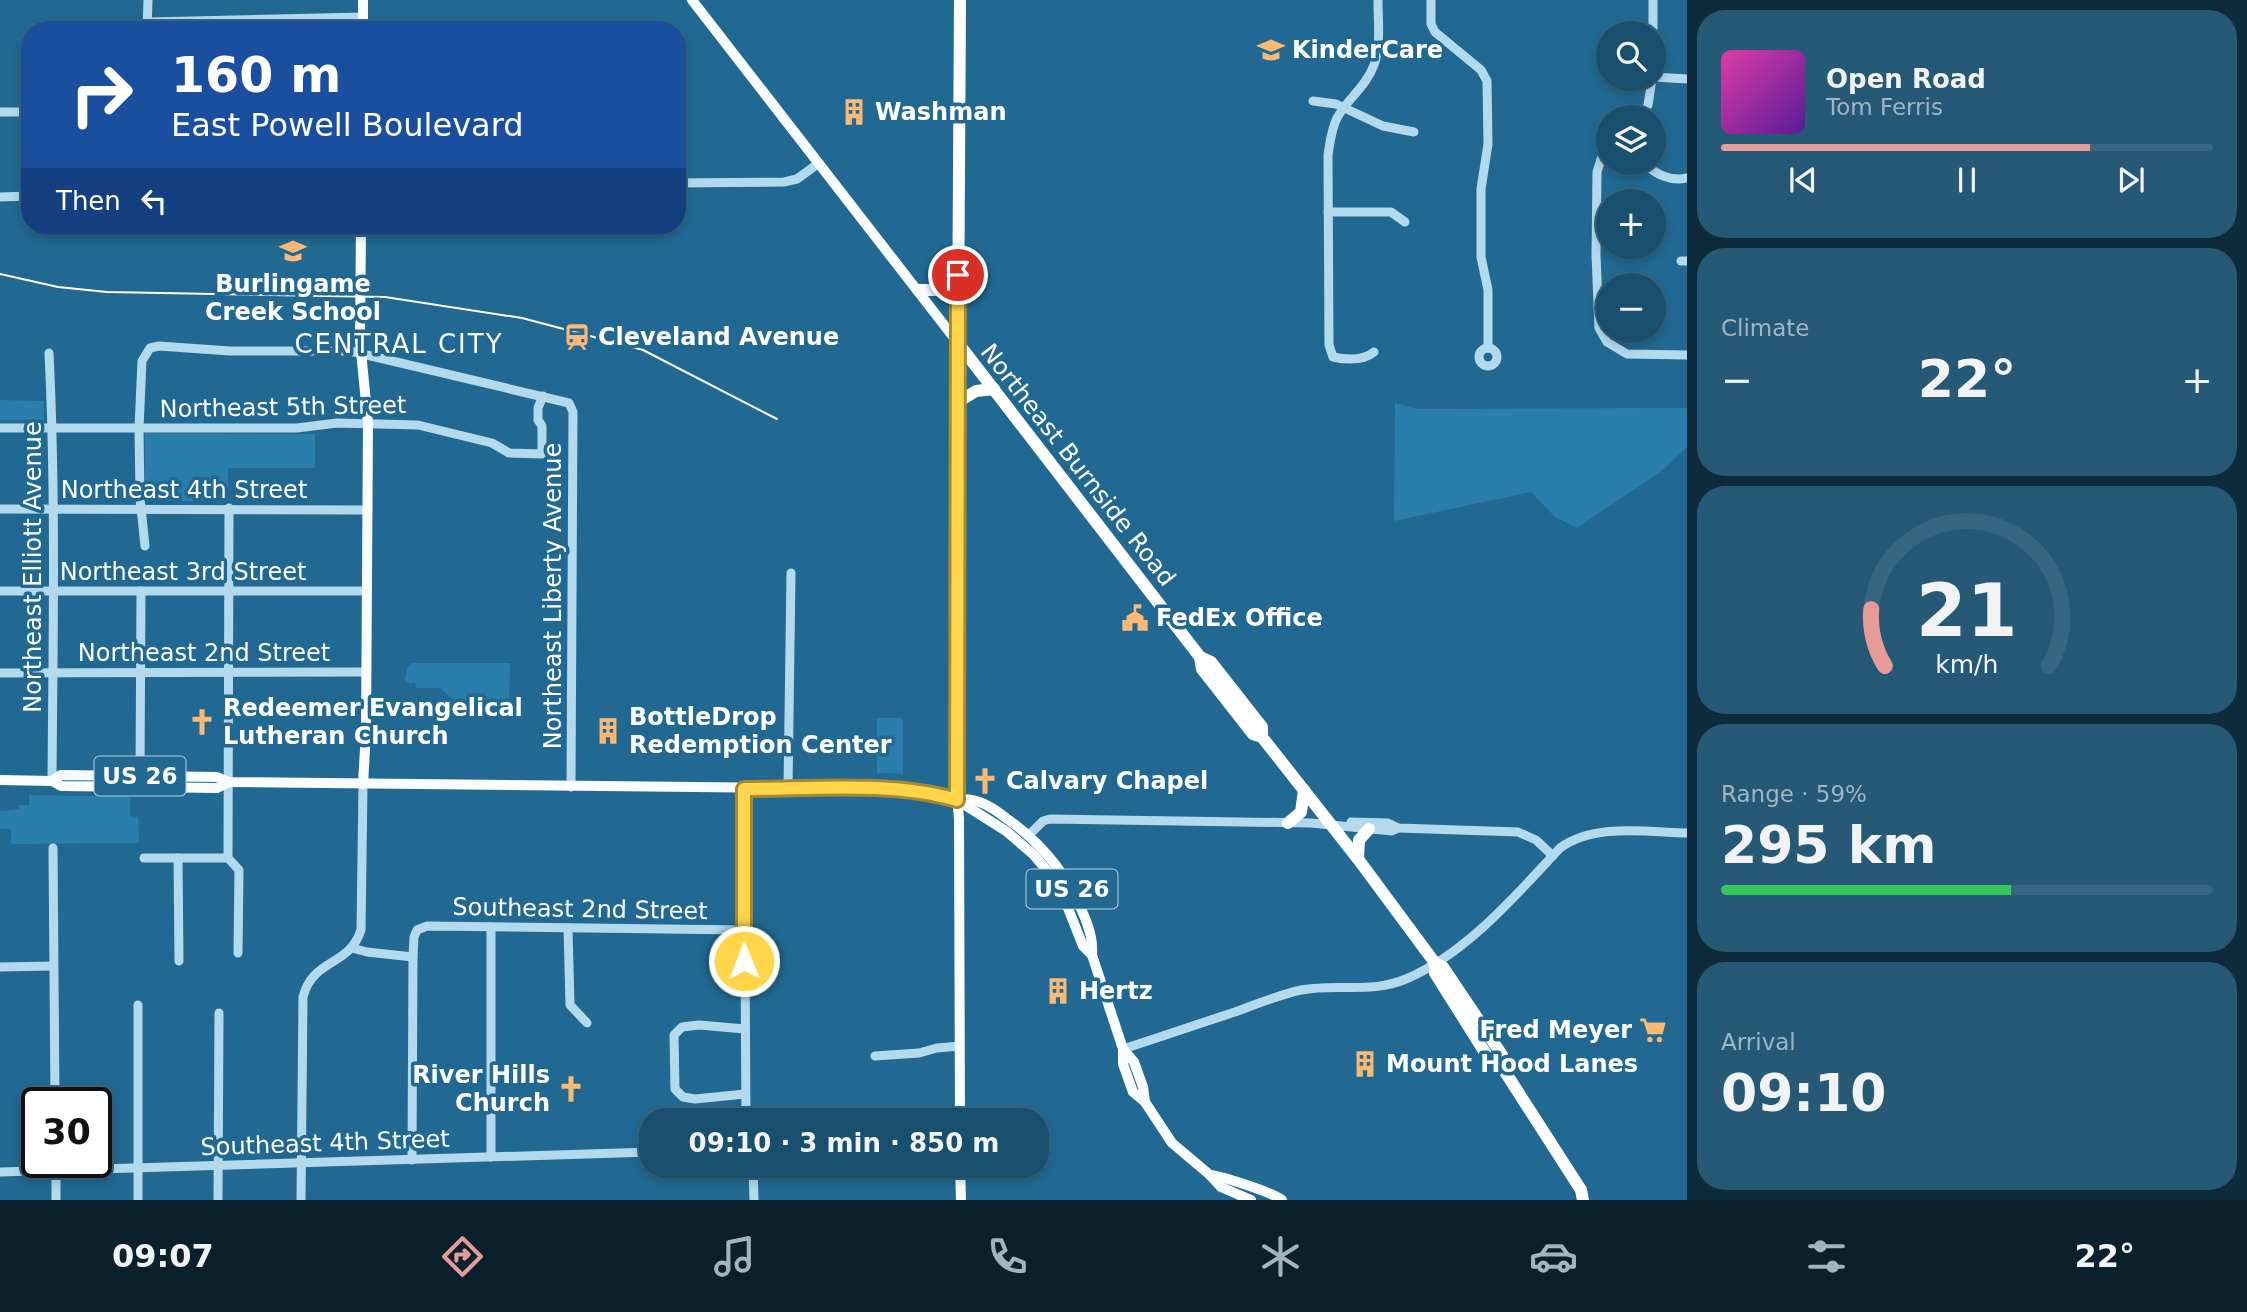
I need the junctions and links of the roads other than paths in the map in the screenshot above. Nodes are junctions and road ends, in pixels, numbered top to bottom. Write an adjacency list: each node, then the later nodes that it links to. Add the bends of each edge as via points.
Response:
1 (148, 0): 9 (street)
2 (363, 0): 8 (main road)
3 (692, 0): 20 (main road, Northeast Burnside Road)
4 (960, 0): 30 (highway)
5 (1378, 0): 16 (street, via 1374,64)
6 (1431, 0): 33 (street, via 1436,32 1481,70 1487,81 1488,144 1480,211)
7 (1653, 0): 12 (street)
8 (363, 17): 10 (street); 11 (main road)
9 (148, 21)
10 (267, 21)
11 (363, 21)
12 (1653, 21)
13 (1666, 78): 14 (street)
14 (1687, 79)
15 (1313, 101): 16 (street)
16 (1345, 107): 19 (street, via 1383,126); 27 (street, via 1331,135)
17 (21, 112): 18 (street)
18 (0, 113)
19 (1414, 132)
20 (819, 163): 24 (street, via 797,179 784,182); 31 (main road, Northeast Burnside Road)
21 (1597, 175): 37 (street, via 1599,328 1610,351)
22 (1662, 175): 23 (street)
23 (1687, 178)
24 (686, 183)
25 (21, 196): 26 (street)
26 (0, 197)
27 (1328, 212): 28 (street, via 1391,212); 34 (street, via 1329,345 1333,357 1344,360 1362,359)
28 (1405, 222)
29 (361, 235): 36 (main road)
30 (958, 275): 31 (highway, via 939,289); 32 (highway)
31 (918, 290): 32 (main road, Northeast Burnside Road)
32 (958, 343): 38 (highway, Northeast Burnside Road); 40 (main road)
33 (1488, 348)
34 (1374, 352)
35 (49, 353): 43 (street, Northeast Elliott Avenue)
36 (361, 353): 39 (street); 41 (main road); 44 (street, via 159,346 146,351 142,361)
37 (1687, 355)
38 (993, 389): 40 (highway, via 975,391); 57 (highway, Northeast Burnside Road)
39 (543, 396): 41 (street, Northeast 5th Street, via 538,408 542,454 509,453 492,443 424,426); 72 (street, Northeast Liberty Avenue, via 572,405)
40 (958, 402): 76 (main road)
41 (368, 423): 44 (street, Northeast 5th Street); 49 (main road)
42 (0, 428): 43 (street, Northeast 5th Street)
43 (52, 428): 44 (street, Northeast 5th Street); 47 (street, Northeast Elliott Avenue)
44 (139, 428): 45 (street)
45 (140, 508): 47 (street, Northeast 4th Street); 48 (street, Northeast 4th Street); 50 (street)
46 (0, 509): 47 (street, Northeast 4th Street)
47 (53, 509): 56 (street, Northeast Elliott Avenue)
48 (229, 509): 49 (street, Northeast 4th Street); 53 (street)
49 (368, 510): 54 (main road)
50 (145, 546)
51 (791, 573): 74 (street)
52 (141, 591): 53 (street, Northeast 3rd Street); 56 (street, Northeast 3rd Street); 61 (street)
53 (229, 591): 54 (street, Northeast 3rd Street); 62 (street)
54 (367, 591): 58 (main road)
55 (0, 592): 56 (street, Northeast 3rd Street)
56 (54, 592): 60 (street, Northeast Elliott Avenue)
57 (1200, 657): 63 (highway, Northeast Burnside Road, via 1202,669); 64 (highway, Northeast Burnside Road, via 1211,662)
58 (366, 672): 62 (street, Northeast 2nd Street); 70 (main road)
59 (0, 673): 60 (street, Northeast 2nd Street)
60 (53, 673): 61 (street, Northeast 2nd Street); 68 (street, Northeast Elliott Avenue)
61 (140, 673): 62 (street, Northeast 2nd Street); 66 (street)
62 (229, 673): 69 (street)
63 (1214, 684): 64 (highway, via 1244,714); 65 (highway, Northeast Burnside Road, via 1253,734)
64 (1252, 715): 65 (highway, Northeast Burnside Road, via 1262,727)
65 (1262, 737): 75 (highway, Northeast Burnside Road)
66 (140, 776): 68 (main road, US 26, via 61,775); 69 (main road, US 26, via 217,777); 71 (main road, via 132,782)
67 (0, 780): 68 (main road, US 26)
68 (52, 780): 71 (main road, US 26, via 61,786)
69 (229, 782): 70 (main road, US 26); 71 (main road, US 26, via 217,788); 87 (street)
70 (363, 784): 72 (main road, US 26); 93 (street, via 362,919)
71 (100, 786)
72 (571, 787): 73 (main road, US 26)
73 (744, 789): 74 (main road, US 26); 92 (street)
74 (788, 789): 76 (main road, US 26, via 907,791)
75 (1304, 790): 77 (highway, via 1301,812); 78 (highway, Northeast Burnside Road)
76 (957, 800): 82 (main road, US 26, via 969,797); 89 (main road, US 26); 104 (main road)
77 (1288, 823): 78 (street); 82 (street, via 1049,819)
78 (1331, 824): 79 (street, via 1388,823); 80 (street); 88 (highway, Northeast Burnside Road)
79 (1398, 828): 80 (street); 84 (street, via 1523,833)
80 (1369, 829): 88 (highway, via 1359,840)
81 (1687, 833): 84 (street, via 1592,835 1564,845)
82 (1030, 834): 89 (main road, US 26)
83 (53, 848): 98 (street)
84 (1553, 856): 97 (street, via 1492,918)
85 (144, 858): 86 (street)
86 (178, 858): 87 (street); 96 (street)
87 (228, 858): 94 (street, via 239,870)
88 (1358, 859): 97 (highway, Northeast Burnside Road)
89 (1052, 869): 105 (main road, US 26, via 1083,946 1092,955)
90 (491, 927): 91 (street, Southeast 2nd Street); 95 (street, Southeast 2nd Street, via 426,926 414,937); 112 (street)
91 (568, 928): 92 (street, Southeast 2nd Street); 102 (street, via 570,1005)
92 (744, 930): 103 (street)
93 (352, 948): 95 (street); 114 (street, via 322,967 303,997)
94 (238, 953)
95 (413, 957): 113 (street)
96 (179, 961)
97 (1435, 963): 105 (street, via 1406,979 1375,988 1321,987 1291,992); 124 (highway, Northeast Burnside Road, via 1435,973 1491,1062 1502,1068)
98 (53, 966): 99 (street); 107 (street)
99 (0, 967)
100 (138, 1005): 117 (street)
101 (219, 1013): 115 (street)
102 (587, 1023)
103 (745, 1029): 108 (street); 108 (street, via 682,1027 674,1035 673,1057 674,1089 683,1097)
104 (960, 1046): 106 (street); 110 (main road)
105 (1123, 1049): 120 (main road, US 26, via 1134,1062 1145,1102 1172,1143)
106 (876, 1056)
107 (55, 1087)
108 (746, 1094): 109 (street)
109 (746, 1108)
110 (960, 1108)
111 (639, 1152): 112 (street, Southeast 4th Street)
112 (491, 1157): 113 (street, Southeast 4th Street)
113 (412, 1160): 114 (street, Southeast 4th Street)
114 (301, 1164): 115 (street, Southeast 4th Street); 128 (street)
115 (219, 1166): 117 (street, Southeast 4th Street); 127 (street)
116 (112, 1168): 117 (street, Southeast 4th Street)
117 (138, 1169): 126 (street)
118 (21, 1170): 119 (street, Southeast 4th Street)
119 (0, 1172)
120 (1210, 1175): 131 (main road, US 26, via 1221,1187); 132 (main road, US 26)
121 (56, 1178): 125 (street)
122 (753, 1178): 129 (street)
123 (960, 1178): 130 (main road)
124 (1582, 1195): 133 (highway)
125 (56, 1200)
126 (138, 1200)
127 (218, 1200)
128 (301, 1200)
129 (754, 1200)
130 (961, 1200)
131 (1251, 1200)
132 (1282, 1200)
133 (1596, 1200)

